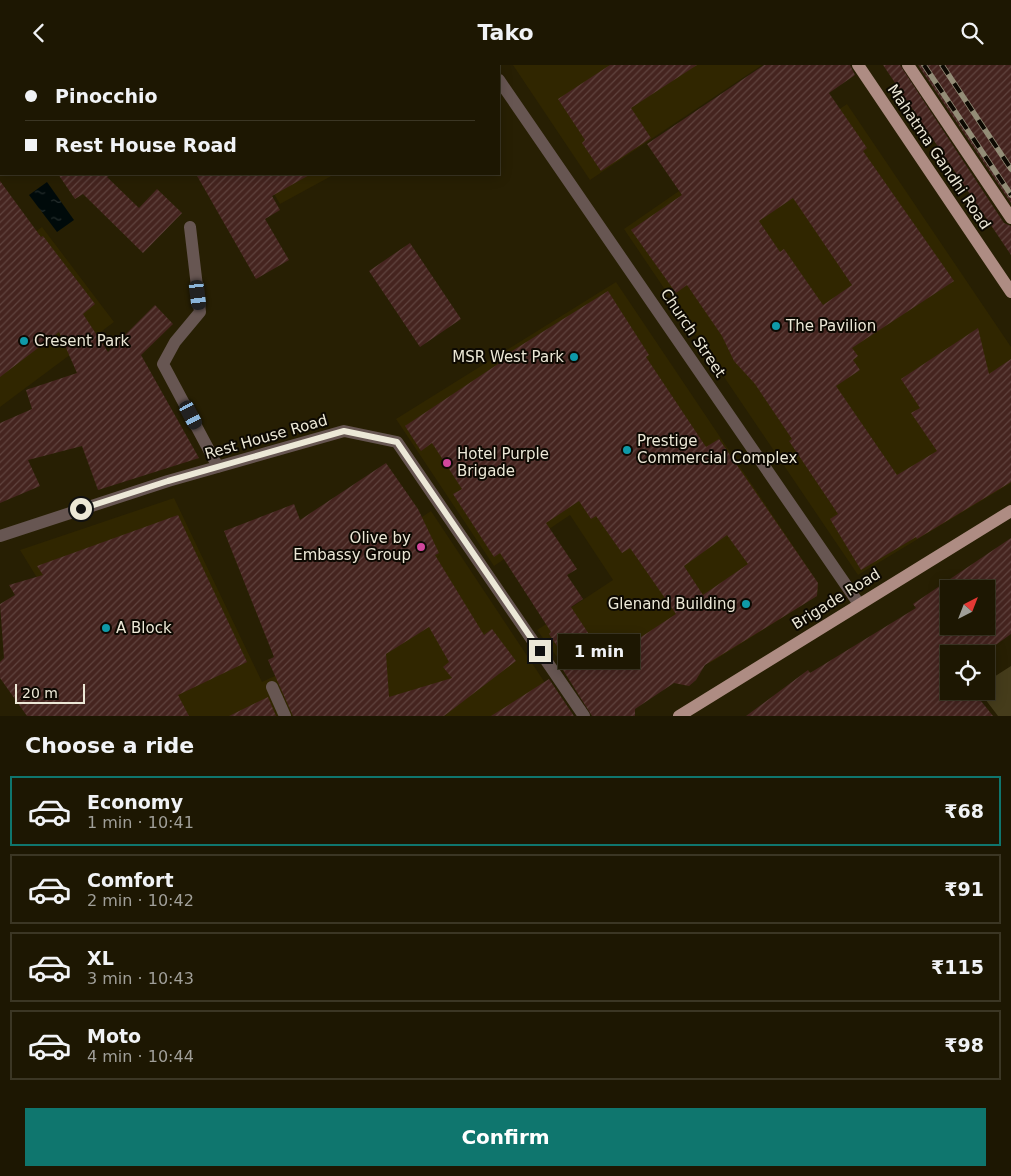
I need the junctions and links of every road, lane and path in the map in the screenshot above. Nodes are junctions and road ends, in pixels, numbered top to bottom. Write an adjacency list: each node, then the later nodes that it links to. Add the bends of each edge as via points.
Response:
1 (858, 65): 6 (main road, Mahatma Gandhi Road)
2 (908, 65): 4 (main road, Mahatma Gandhi Road)
3 (500, 81): 10 (street, Church Street)
4 (1011, 218)
5 (190, 227): 7 (street, via 200,312 175,341 163,364)
6 (1011, 292)
7 (218, 467): 9 (street, Rest House Road); 13 (street, Rest House Road, via 344,431 397,442)
8 (1011, 511): 10 (main road, Brigade Road)
9 (0, 536)
10 (859, 604): 14 (main road, Brigade Road)
11 (272, 687): 12 (street)
12 (285, 716)
13 (584, 716)
14 (679, 716)

